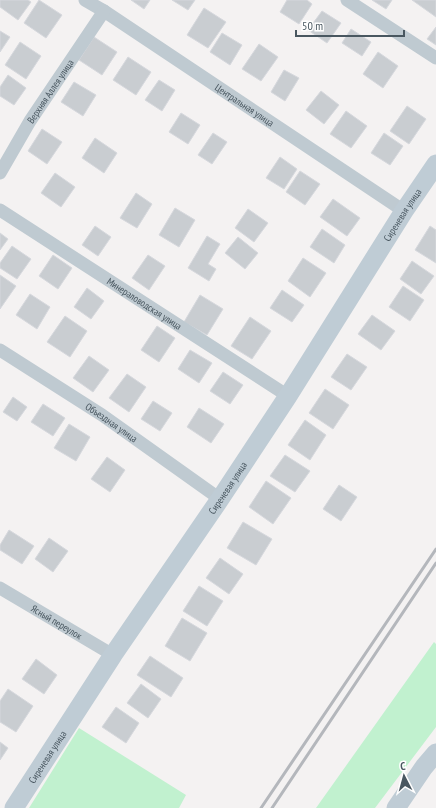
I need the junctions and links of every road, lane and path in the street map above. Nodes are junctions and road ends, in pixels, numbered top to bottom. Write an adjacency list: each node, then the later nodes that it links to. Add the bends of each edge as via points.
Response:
1 (85, 0): 3 (street, Центральная улица)
2 (347, 0): 4 (street)
3 (104, 12): 6 (street, Верхняя Аллея улица, via 30,121); 8 (street, Центральная улица)
4 (436, 58)
5 (436, 164): 8 (street, Сиреневая улица)
6 (0, 173)
7 (0, 210): 10 (street, Минераловодская улица)
8 (404, 211): 10 (street, Сиреневая улица)
9 (0, 350): 11 (street, Объездная улица, via 102,415)
10 (288, 396): 11 (street, Сиреневая улица)
11 (220, 499): 13 (street, Сиреневая улица)
12 (0, 588): 13 (street, Ясный переулок)
13 (113, 655): 15 (street, Сиреневая улица)
14 (436, 753): 16 (street)
15 (14, 808)
16 (396, 808)

